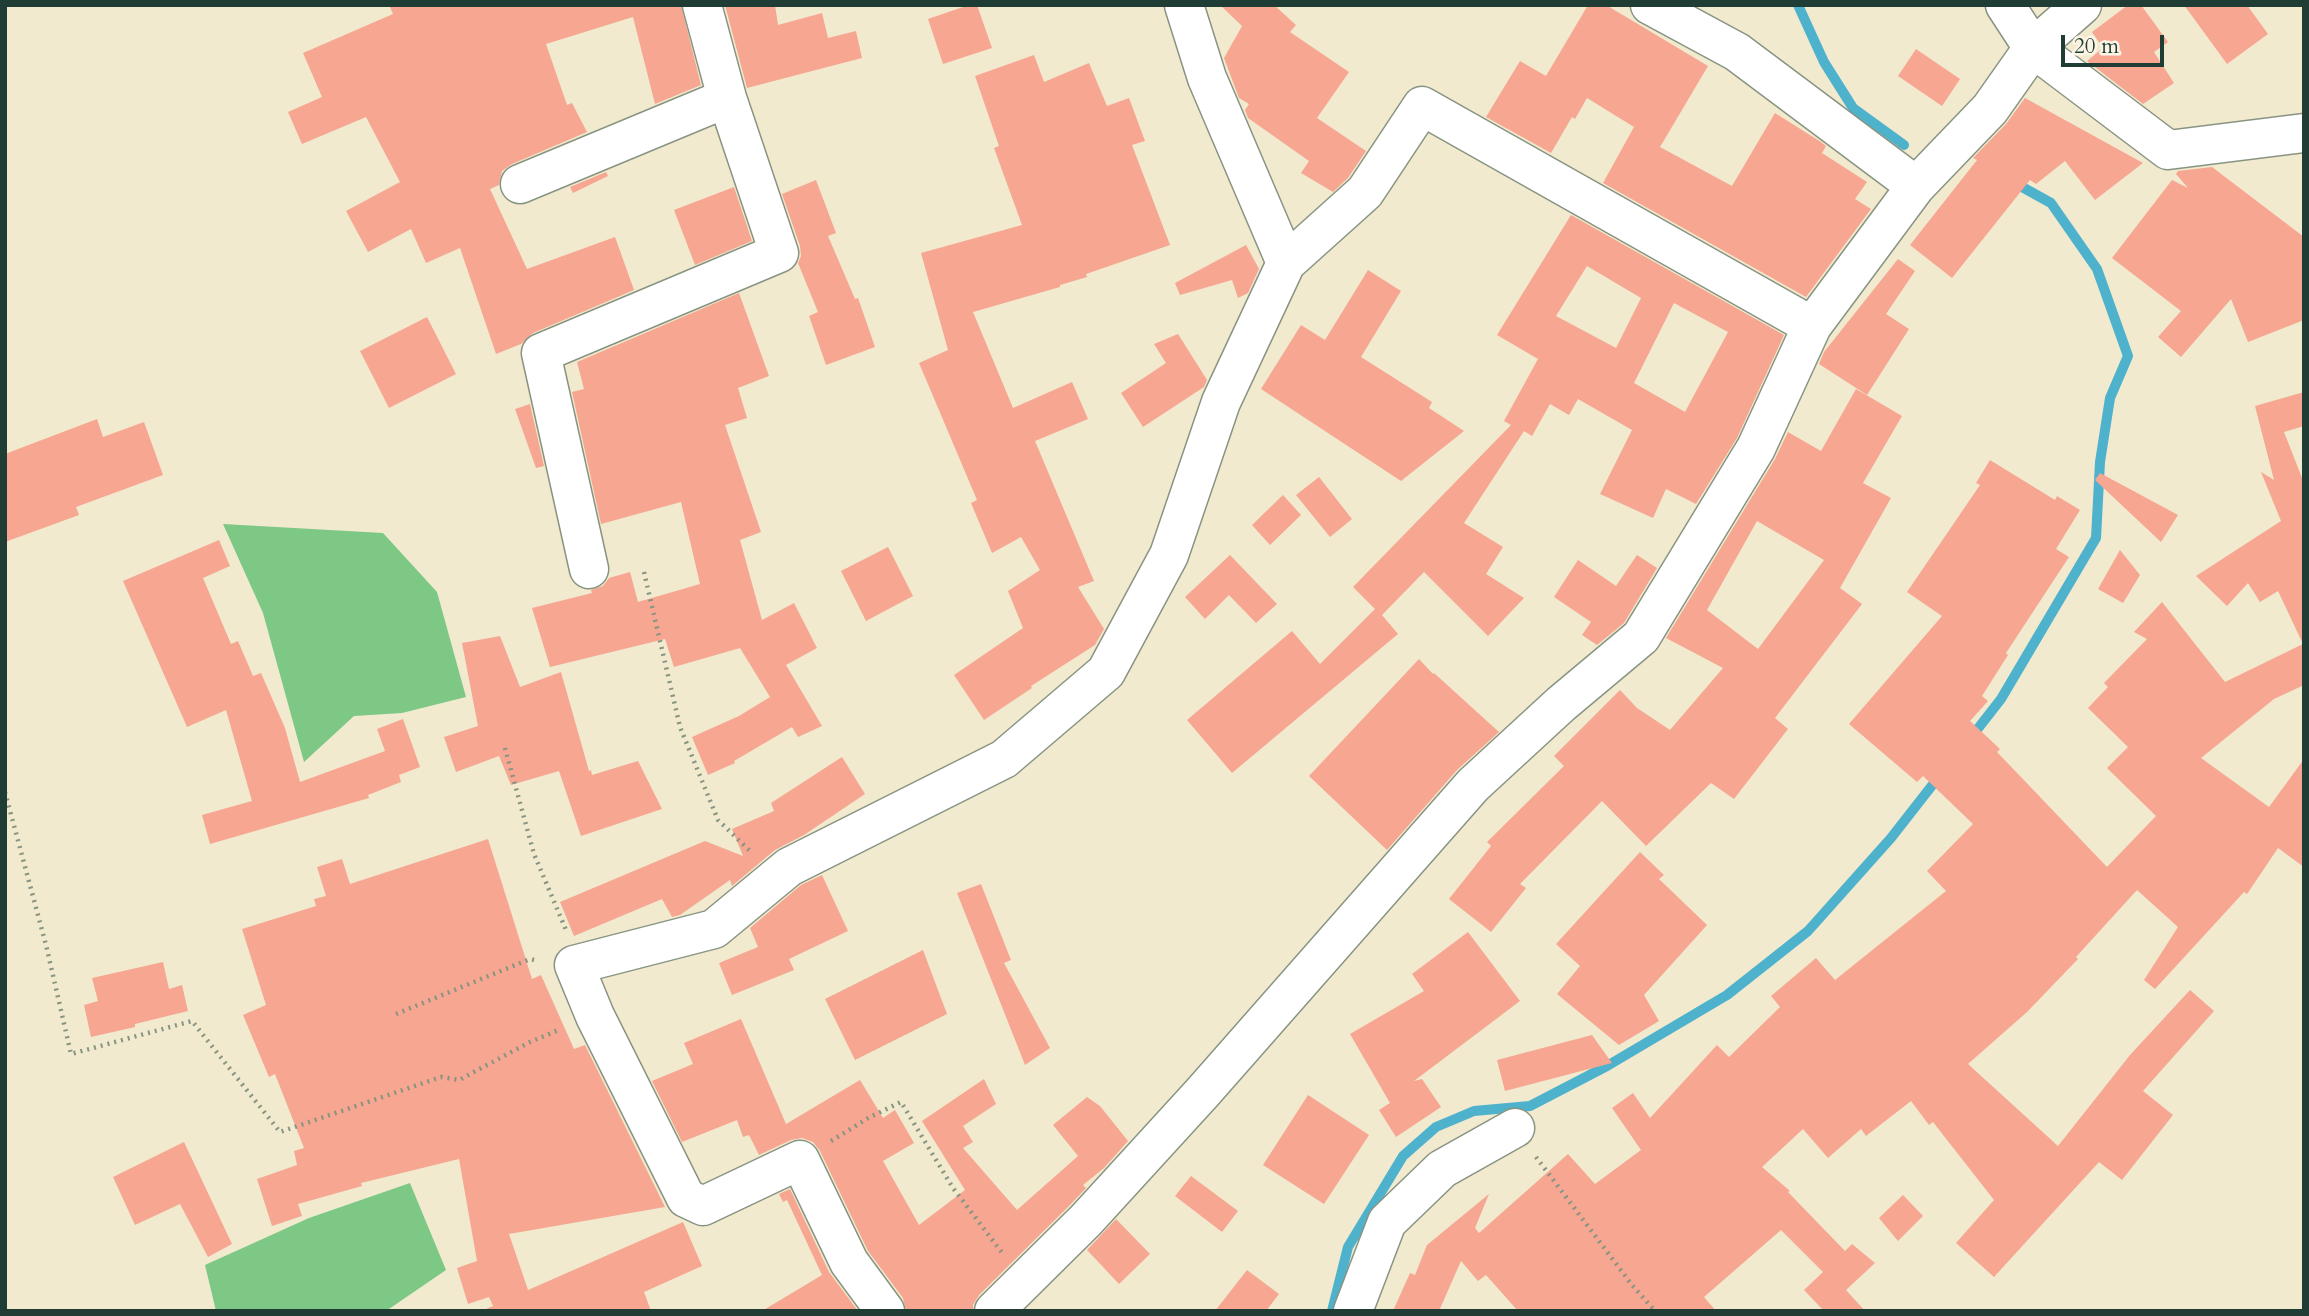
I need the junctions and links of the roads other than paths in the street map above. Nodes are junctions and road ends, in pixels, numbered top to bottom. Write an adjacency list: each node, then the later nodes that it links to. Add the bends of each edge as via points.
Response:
1 (702, 5): 7 (street)
2 (1184, 5): 11 (street, via 1207,78)
3 (1650, 5): 10 (street, via 1737,52)
4 (2005, 5): 6 (street)
5 (2082, 5): 6 (street)
6 (2033, 48): 8 (street, via 2168,150); 10 (street, via 1990,109)
7 (727, 99): 9 (street); 13 (street, via 779,253 541,353)
8 (2304, 133)
9 (520, 184)
10 (1916, 186): 12 (street)
11 (1286, 263): 12 (street, via 1365,192 1422,106); 15 (street, via 1221,402 1169,555 1106,672 1004,759 789,867 714,929 574,965 686,1198 703,1206 800,1160 849,1262)
12 (1812, 326): 16 (street, via 1756,448 1641,637 1473,785 1203,1092)
13 (589, 569)
14 (1515, 1128): 17 (street, via 1442,1168 1387,1222)
15 (885, 1311)
16 (994, 1311)
17 (1353, 1311)

